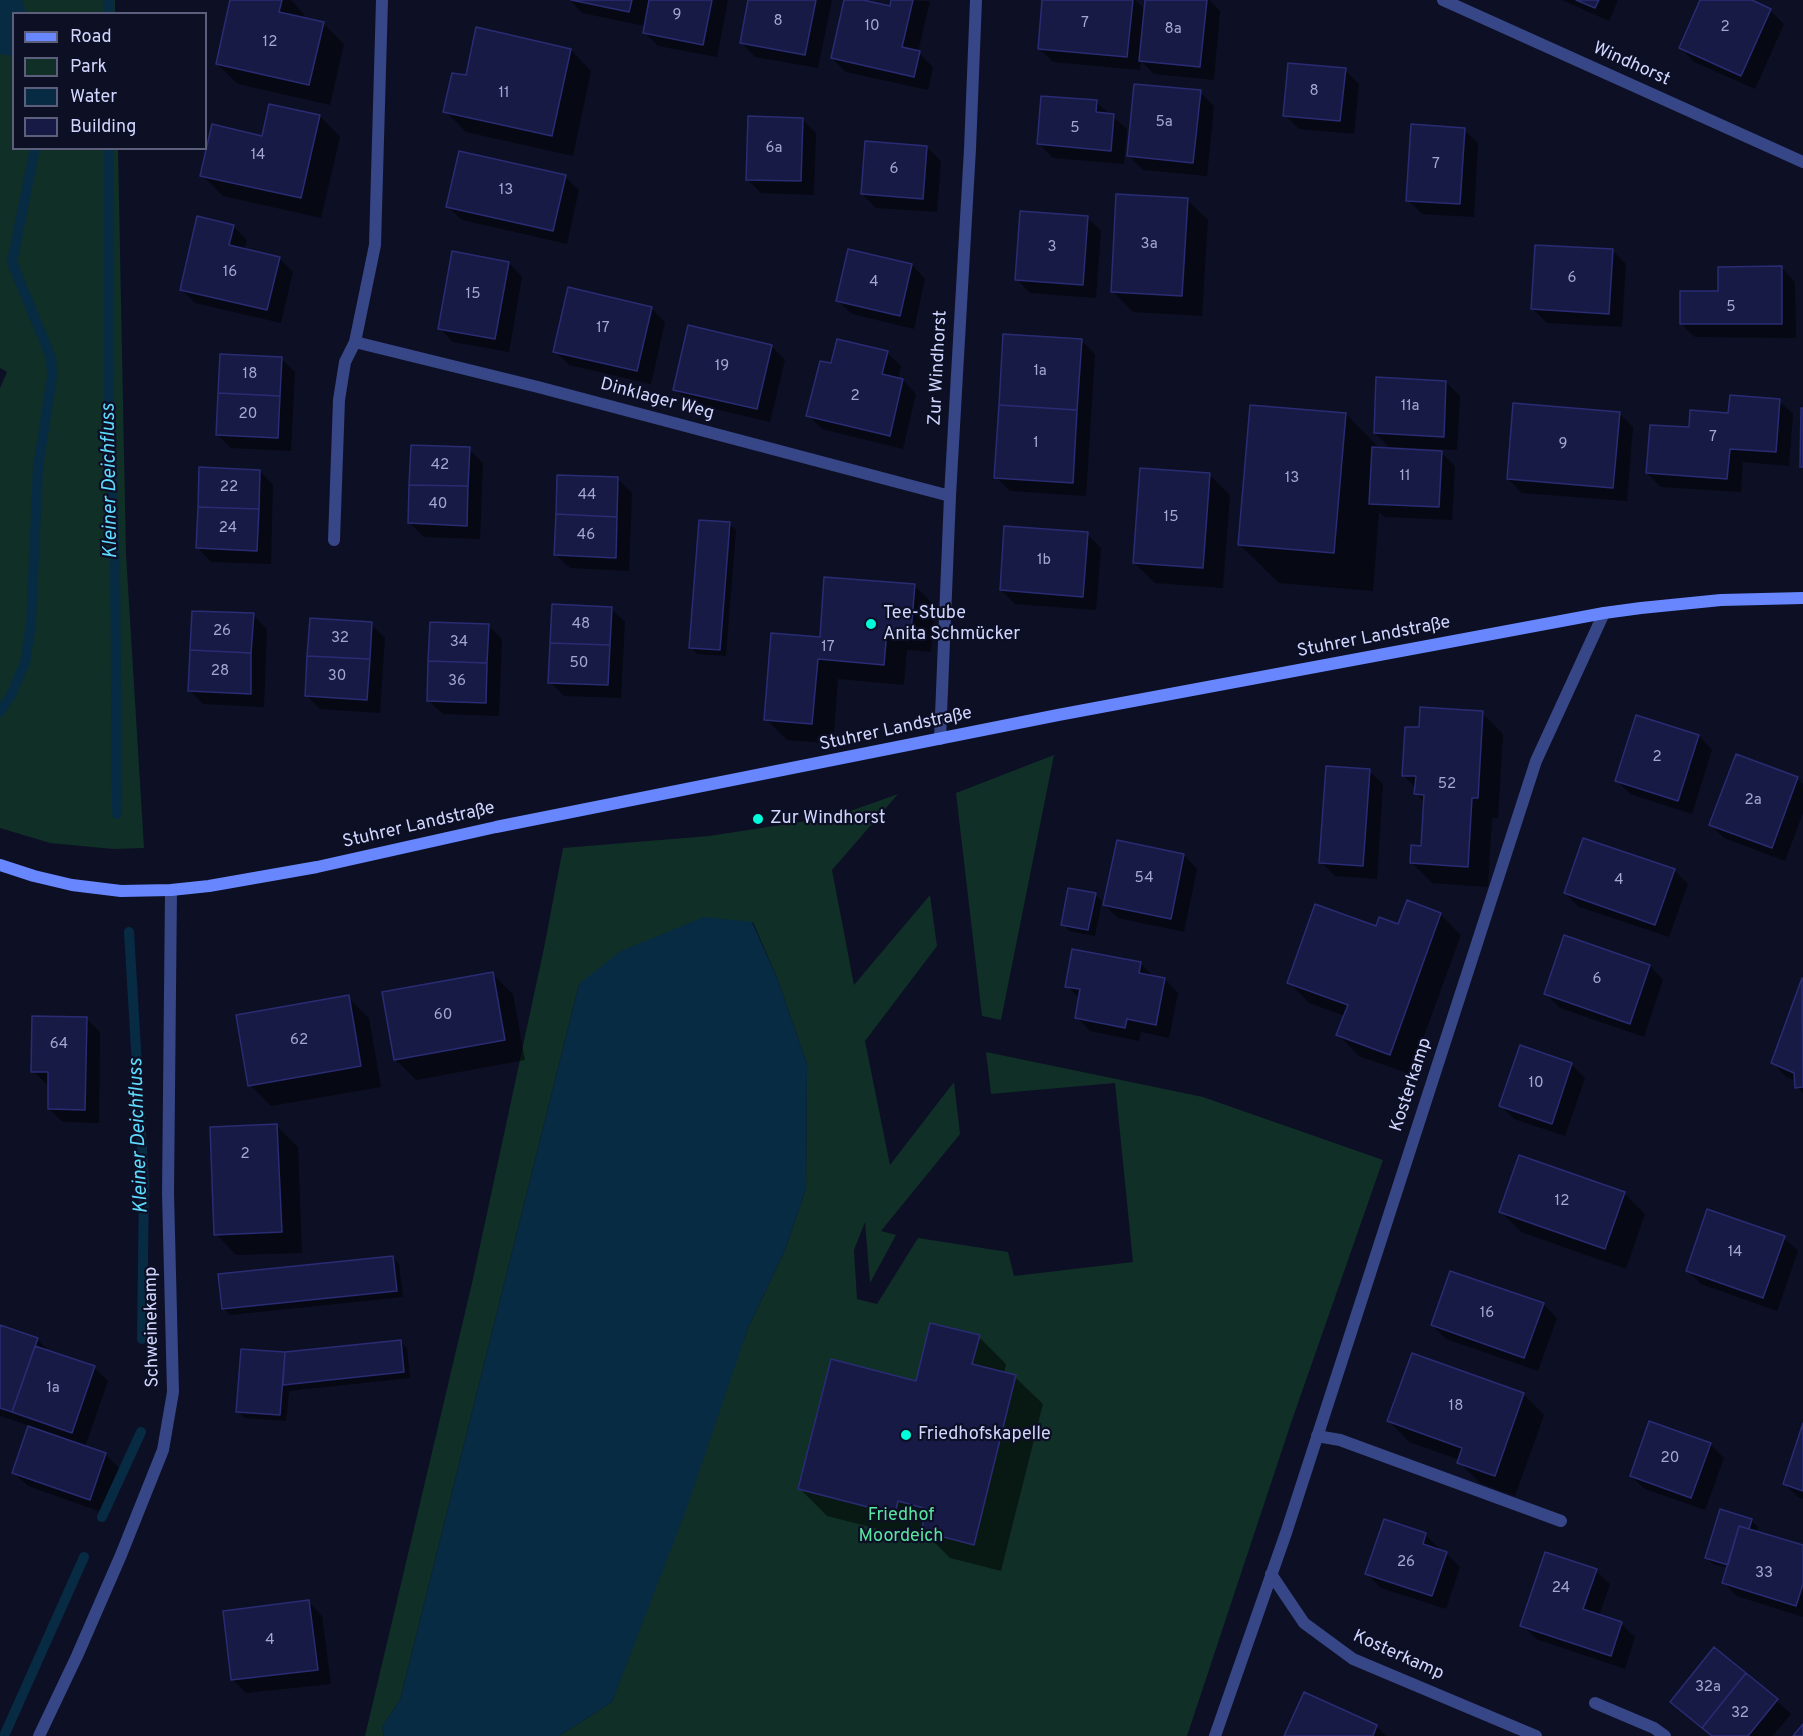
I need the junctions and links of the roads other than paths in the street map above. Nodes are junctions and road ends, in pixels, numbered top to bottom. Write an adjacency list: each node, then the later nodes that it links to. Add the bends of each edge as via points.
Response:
1 (382, 0): 5 (street, via 375,245)
2 (976, 0): 6 (street, Zur Windhorst)
3 (1452, 2): 4 (street, Windhorst)
4 (1803, 162)
5 (355, 342): 6 (street, Dinklager Weg); 7 (street, via 345,362 339,400)
6 (950, 496): 10 (street, Zur Windhorst)
7 (334, 540)
8 (1803, 598): 9 (main road, Stuhrer Landstraße, via 1721,600)
9 (1605, 613): 10 (main road, Stuhrer Landstraße); 13 (street, Kosterkamp, via 1536,761)
10 (940, 739): 12 (main road, Stuhrer Landstraße, via 496,827 318,867)
11 (0, 865): 12 (main road, Stuhrer Landstraße, via 72,885 121,891)
12 (171, 890): 17 (street, Schweinekamp, via 168,1193 173,1392 163,1450 121,1555)
13 (1317, 1436): 14 (street, via 1340,1440); 15 (street, Kosterkamp)
14 (1561, 1521)
15 (1271, 1574): 18 (street, Kosterkamp); 19 (street, Kosterkamp, via 1304,1623 1353,1659)
16 (1595, 1703): 20 (street)
17 (39, 1736)
18 (1215, 1736)
19 (1536, 1736)
20 (1665, 1736)

